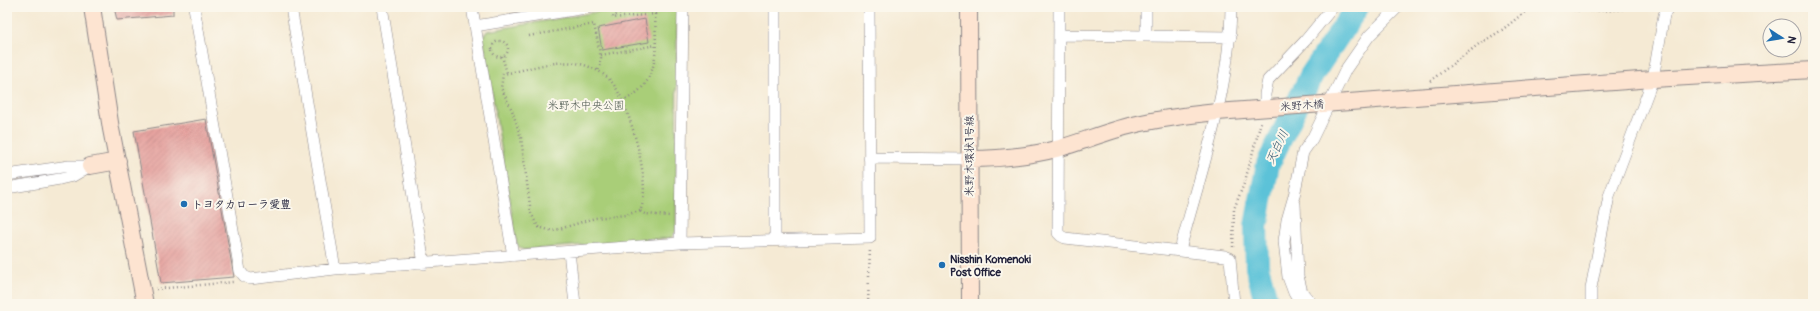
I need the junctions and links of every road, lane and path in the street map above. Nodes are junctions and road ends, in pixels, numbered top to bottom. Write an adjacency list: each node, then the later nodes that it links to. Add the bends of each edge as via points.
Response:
1 (92, 7): 43 (street)
2 (194, 7): 59 (street, via 240,271)
3 (291, 7): 58 (street)
4 (382, 7): 57 (street)
5 (472, 7): 23 (street)
6 (592, 7): 23 (street)
7 (640, 7): 22 (path, via 613,18)
8 (654, 7): 22 (path)
9 (683, 7): 49 (street)
10 (775, 7): 51 (street)
11 (869, 7): 41 (street)
12 (969, 7): 42 (street, 米野木環状1号線)
13 (1060, 7): 24 (street)
14 (1146, 7): 25 (street)
15 (1231, 7): 27 (street)
16 (1333, 7): 38 (street, via 1268,80 1265,94)
17 (1398, 7): 37 (street, via 1370,36 1346,68)
18 (1531, 7): 35 (path, via 1429,82 1423,90)
19 (1558, 7): 20 (path, via 1603,11)
20 (1642, 7)
21 (1668, 7): 34 (street, via 1664,15)
22 (655, 14): 28 (path)
23 (475, 26): 55 (street)
24 (1059, 35): 25 (street); 40 (street)
25 (1146, 35): 27 (street)
26 (529, 36): 29 (path, via 594,24)
27 (1230, 38): 39 (street)
28 (656, 45): 29 (path); 36 (path, via 656,59 648,79 637,93)
29 (601, 55): 32 (path)
30 (502, 56): 30 (path, via 496,56 492,50 497,41 505,42 507,45 508,51); 33 (path)
31 (1813, 70): 34 (street, 米野木橋)
32 (598, 72): 33 (path, via 584,65 563,63); 36 (path, via 611,81)
33 (507, 73): 48 (path, via 503,74 501,88 512,110 521,138 531,213 538,227 553,231 595,218)
34 (1653, 79): 35 (street, 米野木橋); 67 (street, via 1609,196 1591,288)
35 (1423, 96): 37 (street, 米野木橋)
36 (622, 101): 48 (path, via 631,123 639,156 645,198)
37 (1330, 103): 38 (street, 米野木橋); 47 (street, via 1303,152)
38 (1269, 107): 39 (street, 米野木橋); 56 (path, via 1234,209 1234,258)
39 (1217, 112): 40 (street, 米野木橋, via 1138,124); 53 (street)
40 (1058, 148): 42 (street, 米野木橋, via 995,159); 53 (street, via 1060,236)
41 (868, 158): 42 (street); 50 (street)
42 (969, 159): 63 (street, 米野木環状1号線)
43 (118, 161): 44 (street); 60 (street)
44 (90, 166): 45 (street, via 69,166); 46 (street, via 60,180)
45 (7, 175)
46 (7, 188)
47 (1294, 196): 65 (street, via 1284,241 1288,277); 66 (street, via 1298,276 1302,292)
48 (640, 211): 49 (path, via 645,214)
49 (681, 217): 52 (street)
50 (870, 238): 51 (street); 62 (path)
51 (775, 240): 52 (street)
52 (680, 243): 54 (street)
53 (1180, 250): 56 (street, via 1225,256 1230,258)
54 (569, 252): 55 (street); 61 (street)
55 (513, 256): 57 (street)
56 (1231, 263): 64 (street)
57 (424, 264): 58 (street)
58 (335, 269): 59 (street, via 250,279)
59 (244, 276): 60 (path, via 236,281)
60 (143, 297)
61 (574, 304)
62 (868, 304)
63 (970, 304)
64 (1234, 304)
65 (1300, 304)
66 (1312, 304)
67 (1591, 304)

